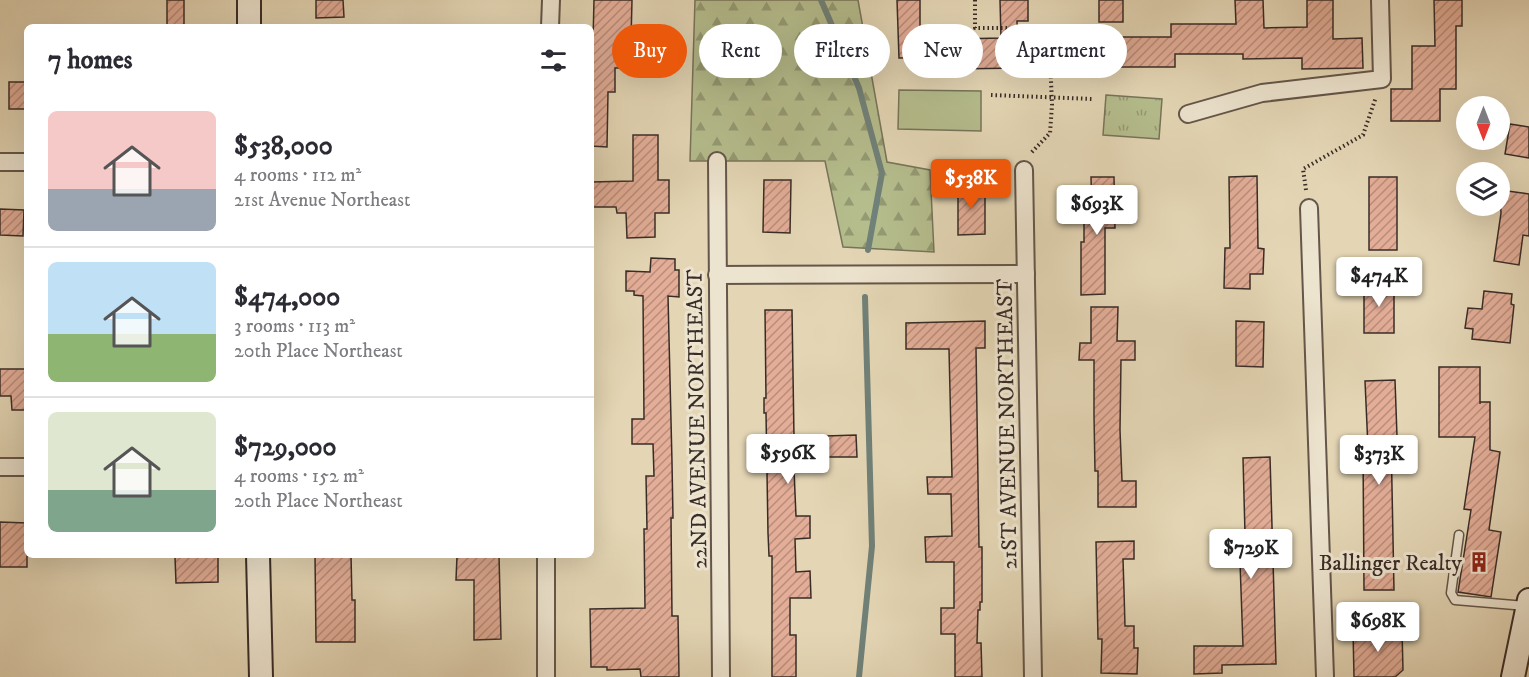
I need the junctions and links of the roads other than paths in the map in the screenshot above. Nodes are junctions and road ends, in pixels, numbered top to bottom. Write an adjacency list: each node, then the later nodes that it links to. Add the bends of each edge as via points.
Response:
1 (249, 0): 4 (street)
2 (550, 0): 5 (street)
3 (1380, 0): 6 (street, via 1382,79 1262,93)
4 (249, 24)
5 (550, 24)
6 (1188, 114)
7 (717, 161): 13 (street, 22ND AVENUE NORTHEAST)
8 (0, 162): 9 (street)
9 (24, 162)
10 (1024, 170): 12 (street, 21ST AVENUE NORTHEAST)
11 (1309, 208): 25 (street)
12 (1026, 274): 13 (street); 24 (street, 21ST AVENUE NORTHEAST)
13 (717, 275): 23 (street, 22ND AVENUE NORTHEAST)
14 (0, 467): 15 (street)
15 (24, 467)
16 (1459, 535): 19 (lane, via 1451,593 1455,600)
17 (258, 558): 21 (street)
18 (546, 558): 22 (street)
19 (1528, 603): 20 (street)
20 (1526, 634): 26 (street)
21 (261, 677)
22 (546, 677)
23 (721, 677)
24 (1033, 677)
25 (1325, 677)
26 (1513, 677)

